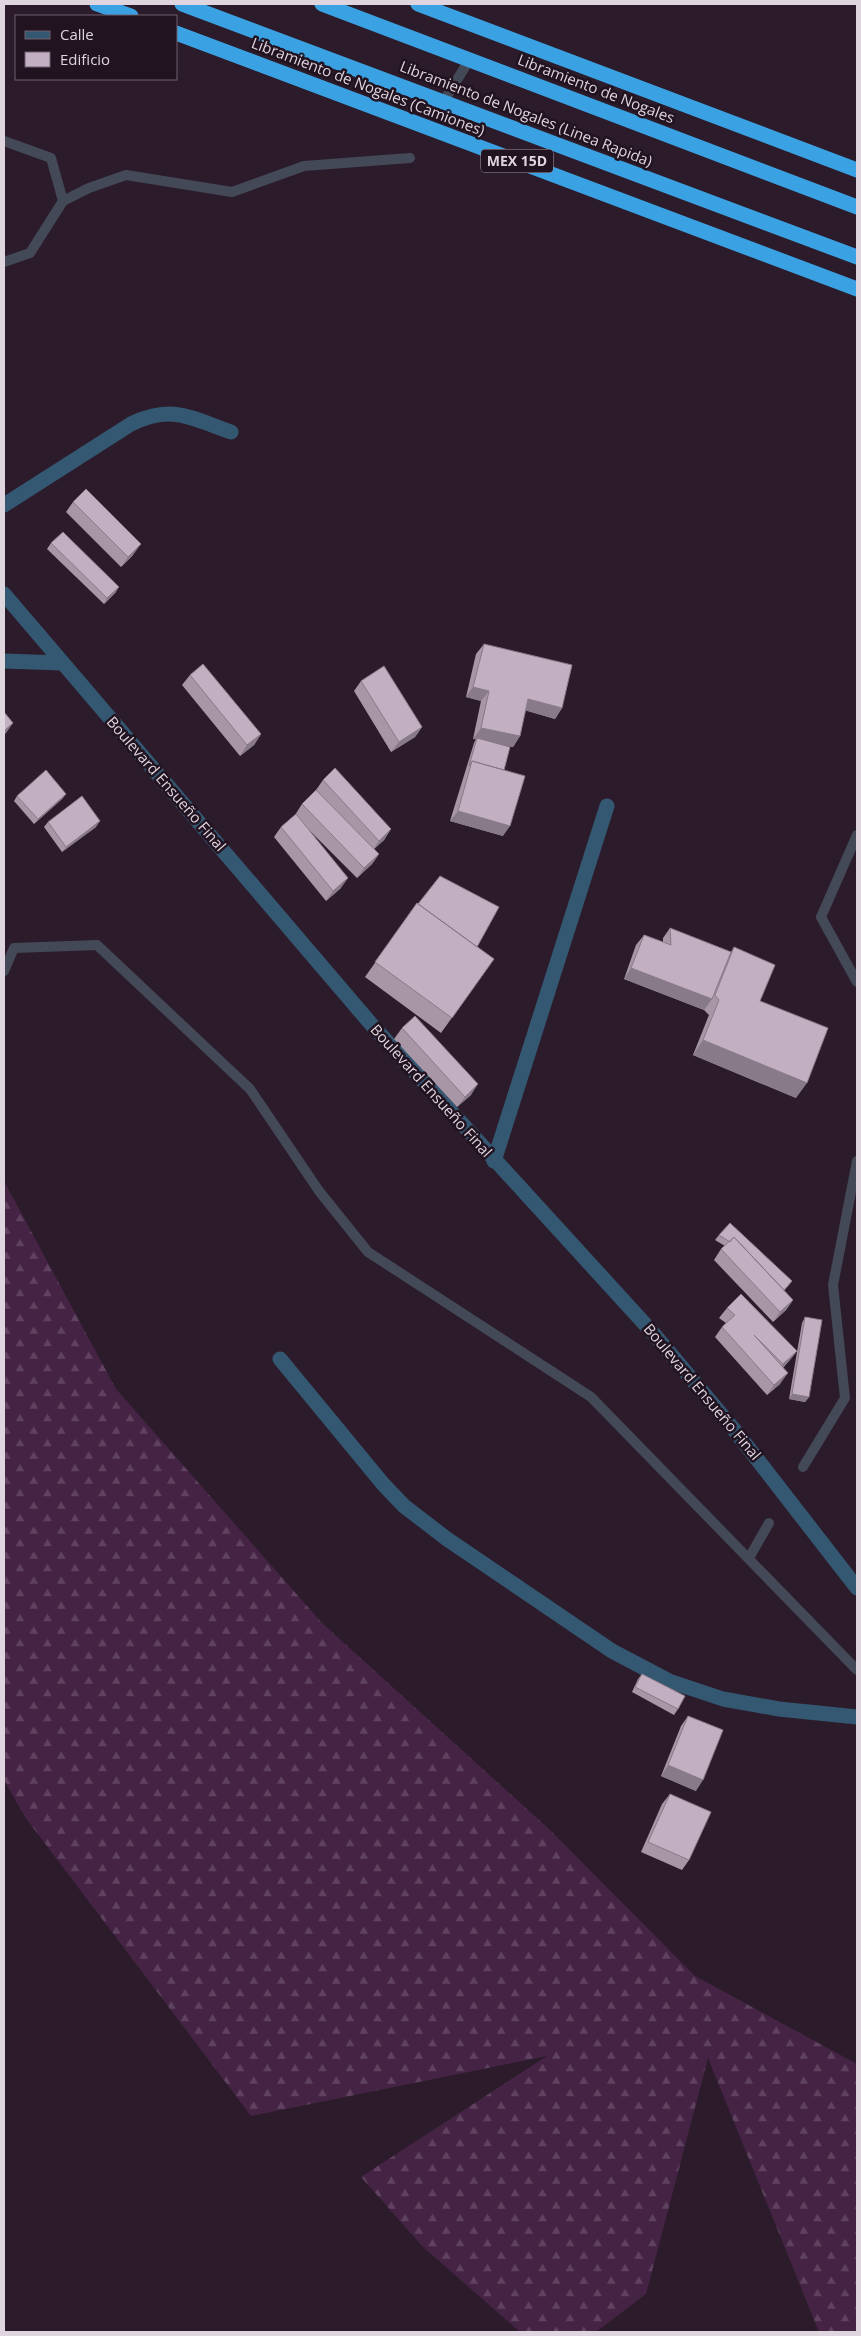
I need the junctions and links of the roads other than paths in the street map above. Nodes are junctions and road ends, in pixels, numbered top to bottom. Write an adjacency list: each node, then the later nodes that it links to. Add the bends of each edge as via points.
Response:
1 (97, 4): 5 (highway)
2 (182, 4): 9 (highway, Libramiento de Nogales (Linea Rapida) / MEX 15D)
3 (322, 4): 8 (highway, Libramiento de Nogales)
4 (418, 4): 7 (highway, Libramiento de Nogales)
5 (128, 15)
6 (178, 34): 10 (highway, Libramiento de Nogales (Camiones) / MEX 15D)
7 (857, 170)
8 (857, 206)
9 (857, 257)
10 (857, 289)
11 (230, 432): 12 (street, via 180,414 146,416)
12 (4, 505)
13 (4, 594): 15 (street, Boulevard Ensueño Final)
14 (4, 661): 15 (street)
15 (62, 663): 17 (street, Boulevard Ensueño Final, via 371,1024)
16 (607, 806): 17 (street)
17 (494, 1161): 19 (street, Boulevard Ensueño Final, via 653,1333 736,1432)
18 (280, 1359): 20 (street, via 404,1506 446,1539 612,1651 669,1681 723,1699)
19 (857, 1588)
20 (857, 1717)

